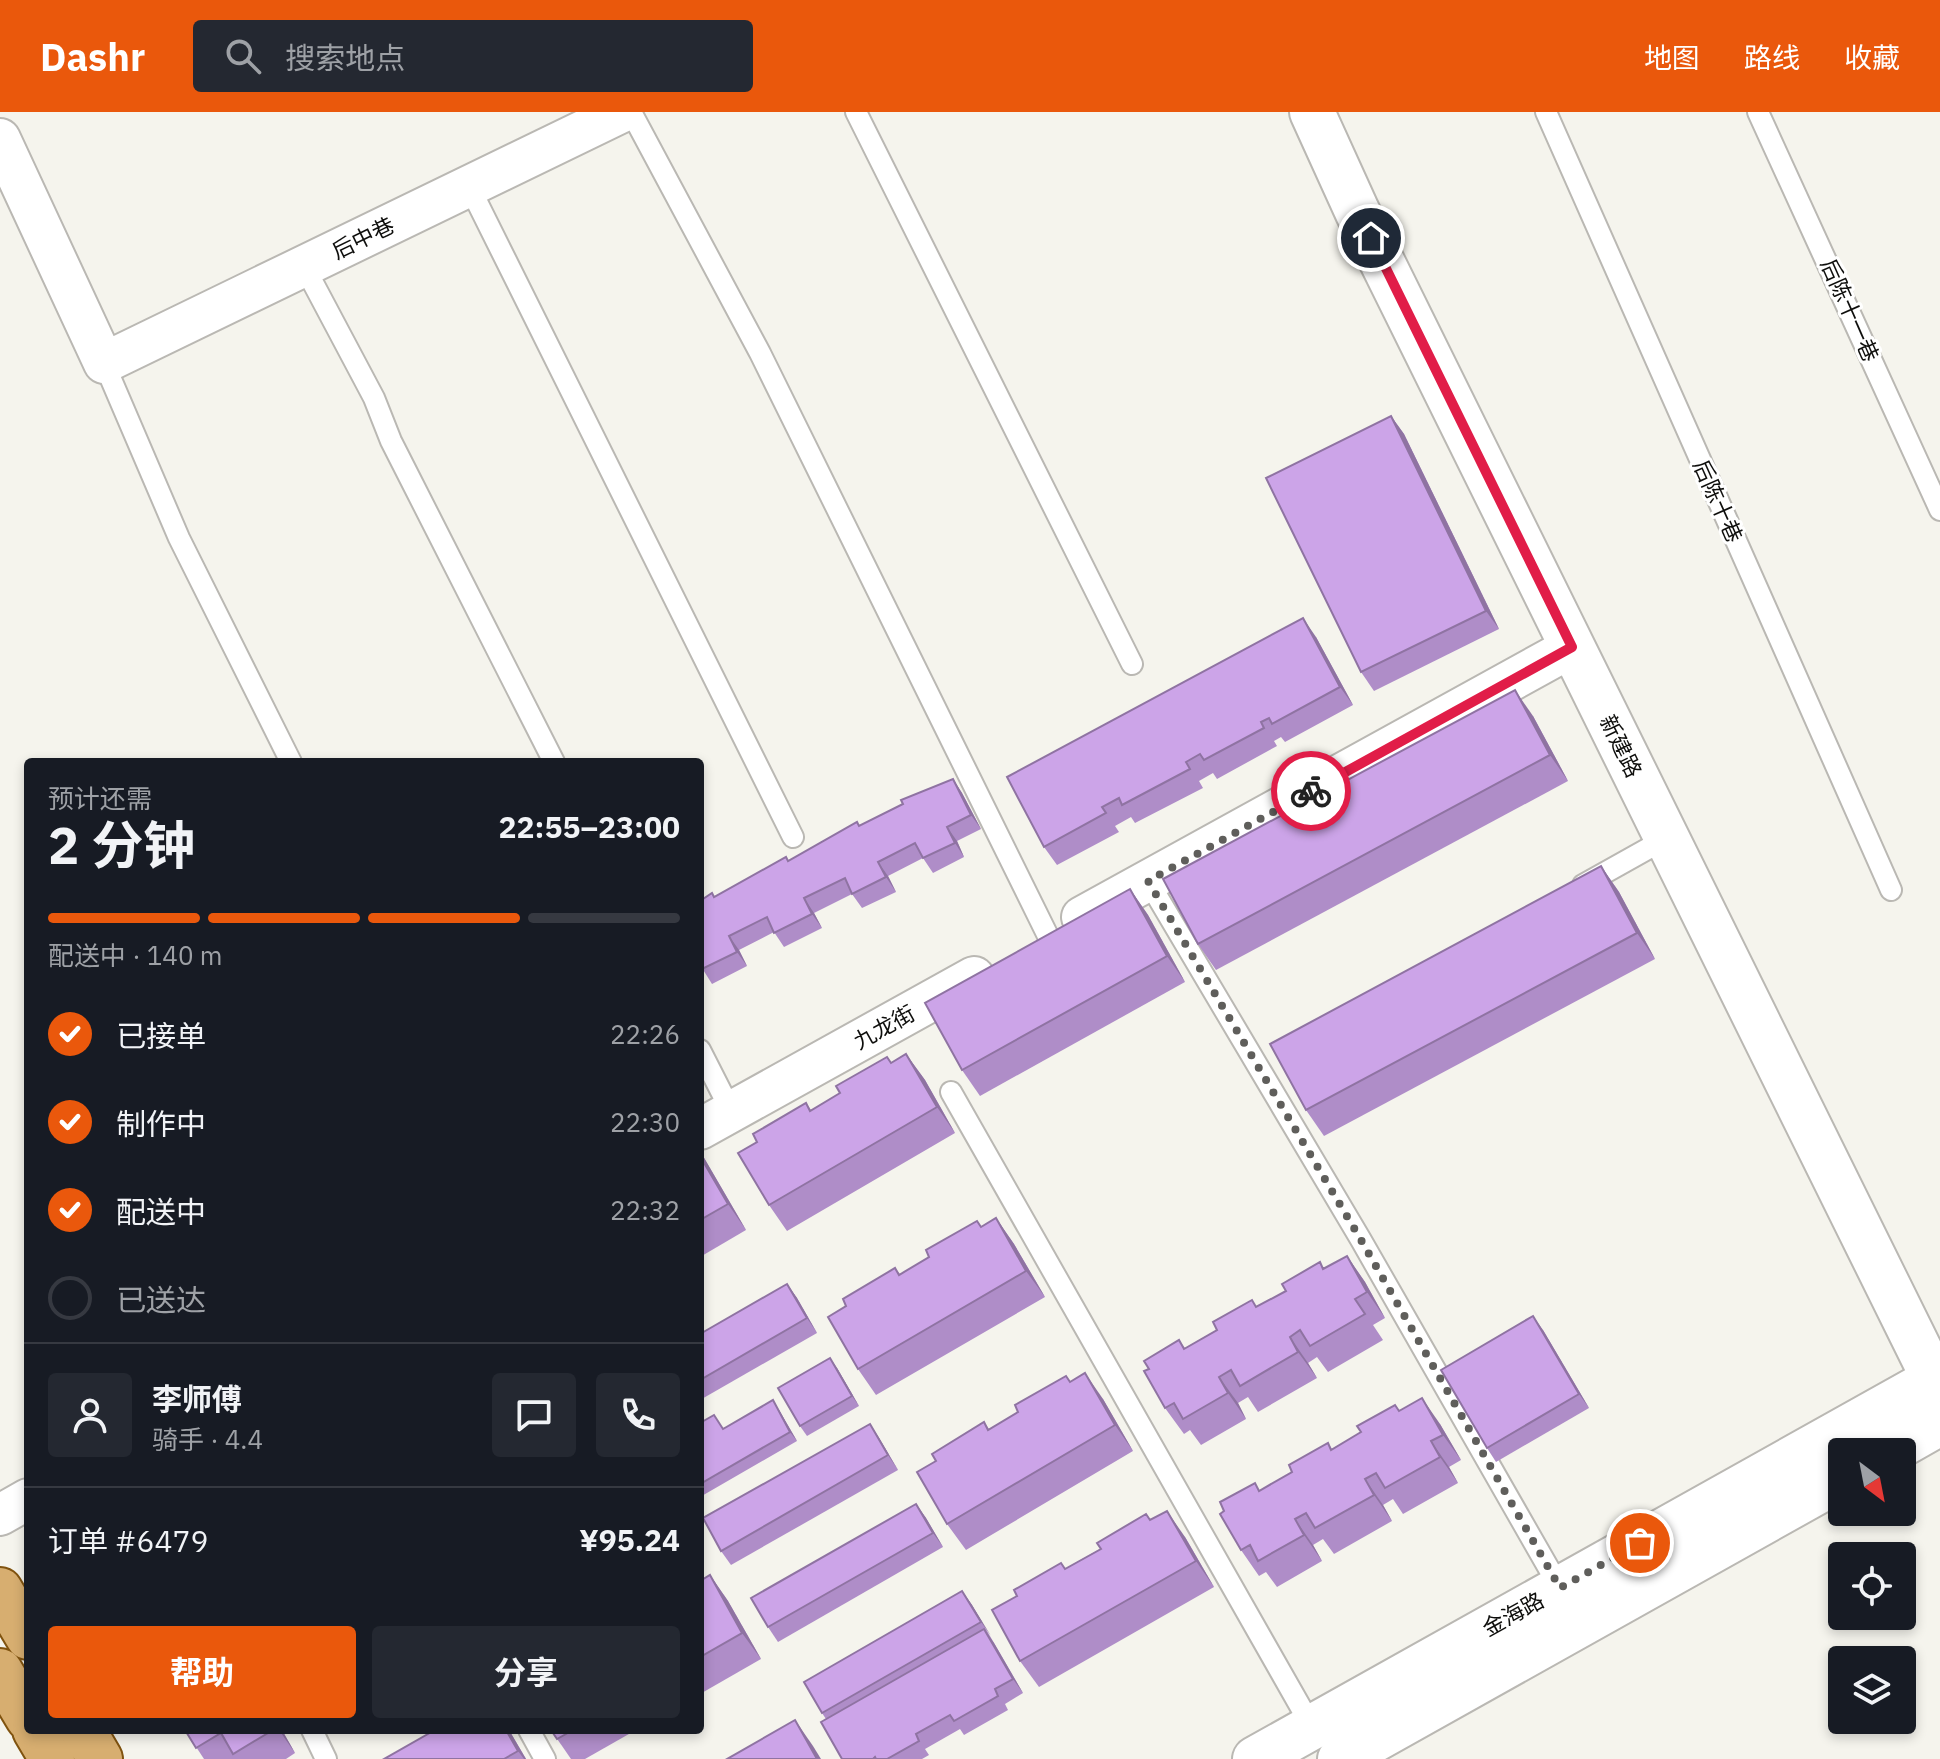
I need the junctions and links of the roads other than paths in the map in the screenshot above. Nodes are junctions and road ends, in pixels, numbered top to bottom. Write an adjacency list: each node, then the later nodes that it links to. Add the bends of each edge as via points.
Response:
1 (622, 112): 8 (street, 后中巷)
2 (631, 112): 21 (lane, via 760,353)
3 (856, 112): 13 (lane)
4 (1312, 112): 12 (street, 新建路)
5 (1546, 112): 19 (lane, 后陈十巷)
6 (1758, 112): 11 (lane, 后陈十一巷)
7 (0, 139): 10 (street)
8 (469, 186): 9 (street, 后中巷); 16 (lane)
9 (304, 266): 10 (street, 后中巷); 15 (lane)
10 (104, 363): 14 (lane, via 179,538)
11 (1940, 510)
12 (1572, 647): 17 (street, 新建路); 18 (street, 九龙街)
13 (1132, 664)
14 (289, 758)
15 (552, 758)
16 (793, 837)
17 (1667, 838): 20 (lane); 25 (street, 新建路)
18 (1148, 881): 21 (street, 九龙街); 31 (lane)
19 (1891, 890)
20 (1569, 892)
21 (1025, 949): 24 (street, 九龙街)
22 (704, 1068): 24 (lane)
23 (951, 1092): 40 (lane)
24 (716, 1120)
25 (1937, 1378): 31 (street, 金海路)
26 (1937, 1433): 27 (street)
27 (1916, 1441)
28 (1828, 1485): 40 (street, 金海路)
29 (24, 1501): 30 (street)
30 (0, 1515)
31 (1560, 1588): 40 (street, 金海路)
32 (0, 1590): 33 (main road)
33 (24, 1630)
34 (0, 1671): 35 (main road)
35 (24, 1711)
36 (37, 1734): 42 (main road)
37 (85, 1734): 43 (main road)
38 (314, 1734): 41 (lane)
39 (531, 1734): 44 (lane)
40 (1326, 1743): 45 (street, 金海路)
41 (323, 1758)
42 (52, 1759)
43 (100, 1759)
44 (545, 1759)
45 (1255, 1759)

